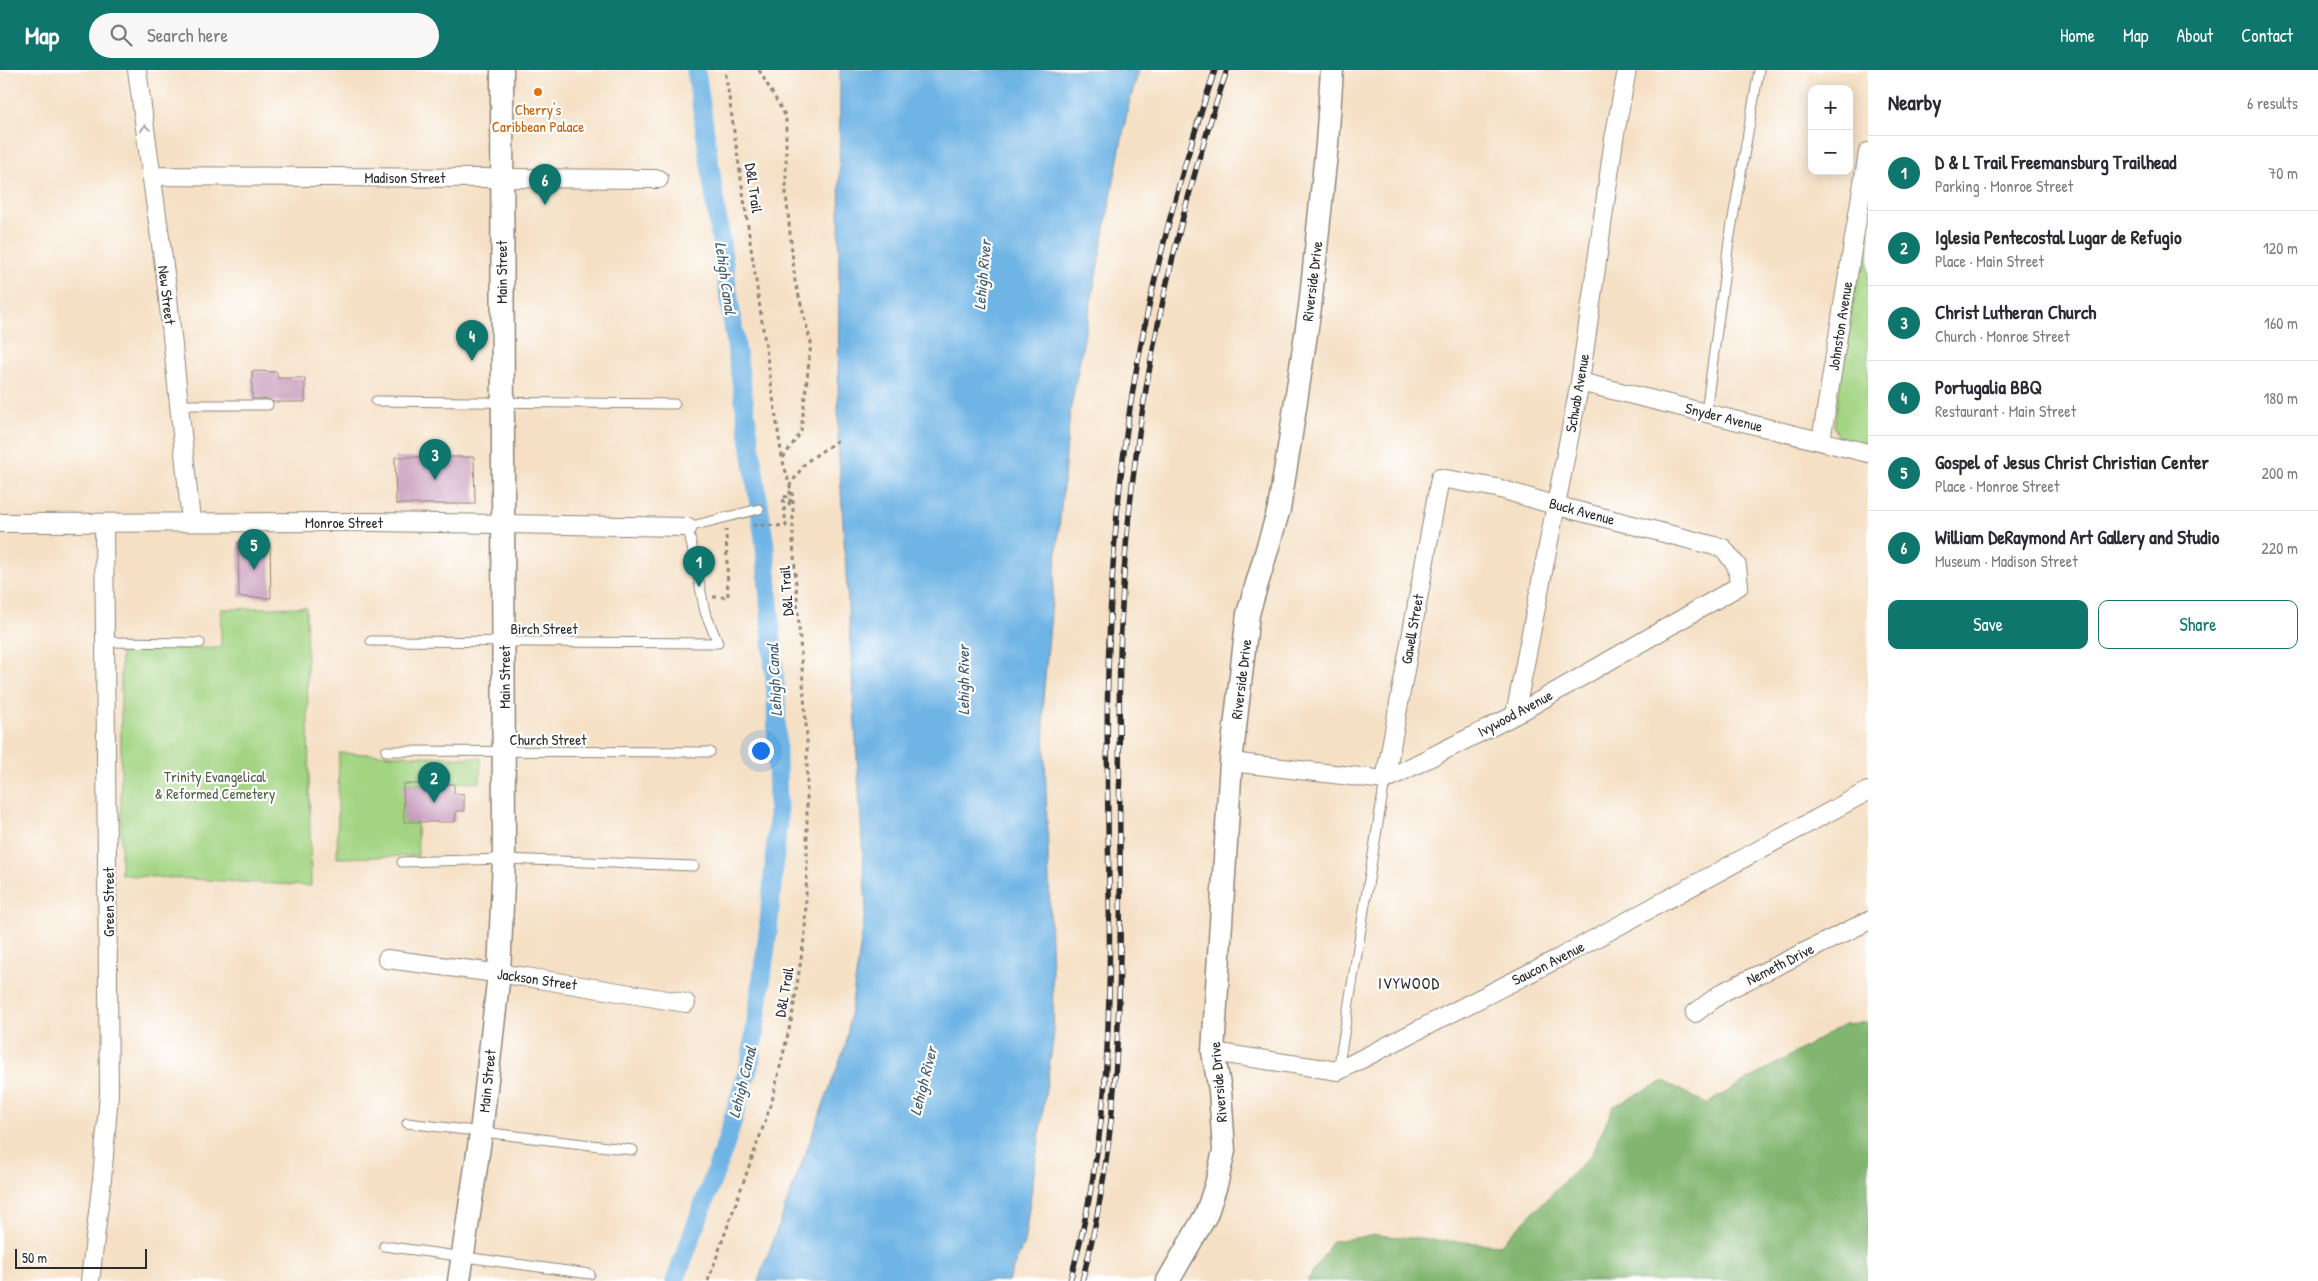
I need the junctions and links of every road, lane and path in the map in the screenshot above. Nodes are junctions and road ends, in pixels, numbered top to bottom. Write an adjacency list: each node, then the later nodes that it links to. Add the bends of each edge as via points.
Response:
1 (137, 70): 9 (street, New Street, one-way to 1)
2 (502, 70): 10 (street, Main Street)
3 (725, 70): 22 (path, D&L Trail)
4 (759, 70): 22 (path, via 786,117 786,194 795,281 811,343 800,432)
5 (1332, 70): 44 (street, Riverside Drive, via 1305,341 1278,509 1248,614)
6 (1627, 70): 12 (street, Schwab Avenue, via 1614,139)
7 (1759, 70): 18 (lane, via 1729,241)
8 (1868, 152): 20 (street, Johnston Avenue)
9 (151, 176): 10 (street, Madison Street); 16 (street, New Street)
10 (501, 177): 11 (street, Madison Street); 14 (street, Main Street)
11 (659, 179)
12 (1580, 382): 18 (street, Snyder Avenue); 25 (street, Schwab Avenue)
13 (376, 400): 14 (lane)
14 (502, 402): 15 (lane); 30 (street, Main Street)
15 (675, 404)
16 (180, 405): 17 (lane); 27 (street, New Street)
17 (268, 405)
18 (1706, 412): 20 (street, Snyder Avenue)
19 (838, 440): 24 (path, via 806,462)
20 (1822, 441): 21 (street, Snyder Avenue)
21 (1868, 453)
22 (782, 458): 24 (path, D&L Trail)
23 (1440, 478): 25 (street, Buck Avenue, via 1497,488); 45 (street, Gawell Street)
24 (790, 485): 32 (path, via 790,506 787,497 783,496 786,526); 65 (path, D&L Trail, via 807,738 805,933 792,1016 771,1105)
25 (1554, 505): 34 (street, Buck Avenue); 40 (street, Schwab Avenue)
26 (759, 509): 33 (lane)
27 (191, 521): 29 (street, Monroe Street); 30 (street, Monroe Street)
28 (0, 523): 29 (street, Monroe Street)
29 (104, 523): 38 (street, Green Street)
30 (504, 524): 33 (street, Monroe Street); 37 (street, Main Street)
31 (729, 525): 35 (path, via 726,525 728,597)
32 (748, 525)
33 (688, 527): 35 (lane)
34 (1722, 548): 40 (street, Ivywood Avenue, via 1737,566 1739,586)
35 (702, 598): 37 (lane, Birch Street, via 718,643)
36 (371, 640): 37 (lane, Birch Street)
37 (504, 641): 43 (street, Main Street)
38 (105, 642): 39 (lane); 63 (street, Green Street, via 108,1094)
39 (200, 643)
40 (1515, 715): 45 (street, Ivywood Avenue)
41 (386, 751): 43 (lane, Church Street)
42 (710, 752): 43 (lane, Church Street)
43 (503, 753): 47 (street, Main Street)
44 (1231, 762): 45 (street); 55 (street, Riverside Drive)
45 (1385, 780): 56 (lane)
46 (1868, 791): 56 (street, Saucon Avenue, via 1559,958)
47 (504, 859): 48 (lane); 49 (lane); 52 (street, Main Street)
48 (402, 862)
49 (694, 866)
50 (1868, 921): 54 (street, Nemeth Drive, via 1723,992)
51 (387, 959): 52 (street, Jackson Street)
52 (499, 973): 53 (street, Jackson Street); 58 (street, Main Street)
53 (686, 1003)
54 (1695, 1013)
55 (1213, 1052): 56 (street); 66 (street, Riverside Drive, via 1220,1090 1224,1151 1206,1215)
56 (1338, 1071)
57 (407, 1123): 58 (lane)
58 (481, 1134): 59 (lane); 61 (street, Main Street)
59 (633, 1150)
60 (384, 1246): 61 (lane)
61 (463, 1256): 62 (lane); 64 (street, Main Street)
62 (590, 1274)
63 (90, 1281)
64 (459, 1281)
65 (708, 1281)
66 (1168, 1281)

